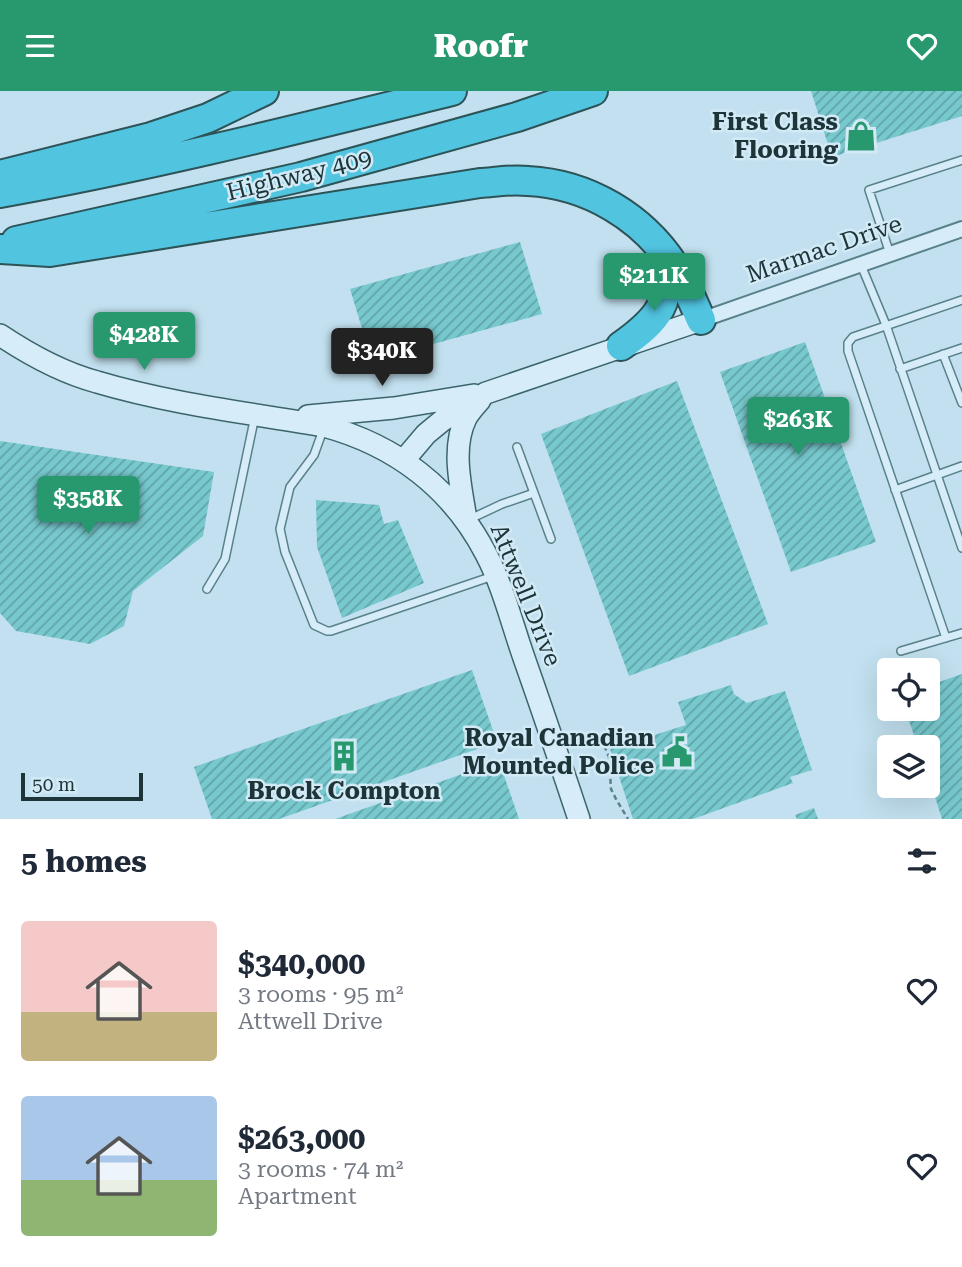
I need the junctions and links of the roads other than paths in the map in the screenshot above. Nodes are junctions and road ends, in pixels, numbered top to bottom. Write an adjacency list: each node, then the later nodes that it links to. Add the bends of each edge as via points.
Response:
1 (264, 91): 5 (highway, via 208,118 151,137)
2 (452, 91): 6 (highway, Highway 409, via 258,139)
3 (593, 91): 8 (highway, Highway 409, via 301,177)
4 (962, 160): 10 (lane, via 869,190)
5 (0, 175)
6 (0, 193)
7 (962, 229): 10 (street, Marmac Drive)
8 (0, 247): 9 (highway, via 50,252 516,180 561,185 603,201 640,226)
9 (663, 250): 13 (highway); 16 (highway, via 666,279 661,309)
10 (890, 254): 11 (street, Marmac Drive)
11 (860, 264): 13 (street, Marmac Drive); 14 (lane)
12 (962, 300): 14 (lane)
13 (701, 320): 16 (street, Marmac Drive)
14 (886, 325): 19 (lane); 29 (lane, via 853,337 848,351)
15 (0, 335): 22 (street, Attwell Drive, via 52,365 95,382)
16 (621, 346): 20 (street, Marmac Drive)
17 (962, 348): 18 (lane)
18 (943, 354): 19 (lane); 21 (lane)
19 (901, 369): 28 (lane)
20 (486, 393): 23 (street, via 394,408); 26 (street, Marmac Drive, via 434,427); 31 (street, via 462,427 460,481)
21 (962, 403)
22 (256, 414): 23 (street, Attwell Drive); 35 (lane, via 225,559)
23 (282, 418): 24 (street, Attwell Drive)
24 (324, 426): 26 (street, Attwell Drive); 34 (lane, via 314,454 290,487 280,529 314,625 331,631)
25 (517, 447): 30 (lane)
26 (404, 460): 31 (street, Attwell Drive)
27 (962, 466): 28 (lane)
28 (937, 476): 29 (lane); 33 (lane)
29 (895, 489): 37 (lane)
30 (534, 493): 31 (lane); 32 (lane)
31 (467, 521): 34 (street, Attwell Drive)
32 (551, 538)
33 (962, 548)
34 (495, 576): 39 (street, Attwell Drive)
35 (207, 589)
36 (962, 633): 37 (lane)
37 (946, 638): 38 (lane)
38 (901, 652)
39 (579, 819)

